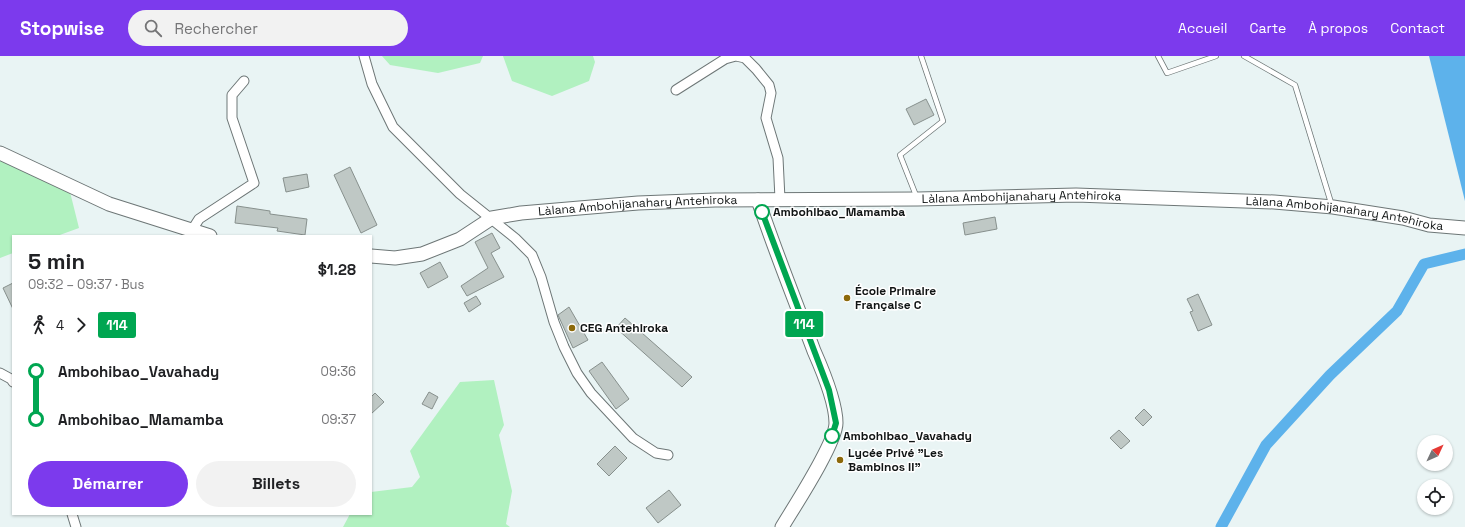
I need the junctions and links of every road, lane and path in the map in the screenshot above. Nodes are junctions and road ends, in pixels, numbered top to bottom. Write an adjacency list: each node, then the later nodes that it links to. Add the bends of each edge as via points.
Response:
1 (364, 56): 13 (street, via 372,84 393,128 460,194)
2 (920, 56): 10 (lane, via 943,121 900,155)
3 (1158, 56): 4 (lane, via 1167,73)
4 (1216, 56)
5 (1244, 56): 12 (lane, via 1295,85)
6 (244, 81): 15 (street, via 232,95 232,118 254,183 199,219)
7 (676, 90): 9 (street, via 725,59 736,56 745,58 756,69 769,85 771,93 766,118 778,158)
8 (0, 153): 15 (street, via 109,204)
9 (780, 199): 10 (street, Làlana Ambohijanahary Antehiroka); 11 (street, Làlana Ambohijanahary Antehiroka)
10 (918, 199): 12 (street, Làlana Ambohijanahary Antehiroka, via 1076,195 1274,202)
11 (758, 200): 13 (street, Làlana Ambohijanahary Antehiroka, via 638,203); 23 (street, via 829,390 836,423 831,441 818,467)
12 (1333, 207): 14 (street, Làlana Ambohijanahary Antehiroka, via 1403,218 1429,225)
13 (492, 218): 17 (street, Làlana Ambohijanahary Antehiroka, via 460,238 422,254 395,258); 20 (street, via 532,255 542,277 564,348 591,393 633,438 656,452)
14 (1465, 228)
15 (192, 230): 16 (street)
16 (207, 235)
17 (372, 256)
18 (0, 372): 19 (street)
19 (12, 380)
20 (668, 455)
21 (72, 515): 22 (street)
22 (76, 527)
23 (782, 527)

